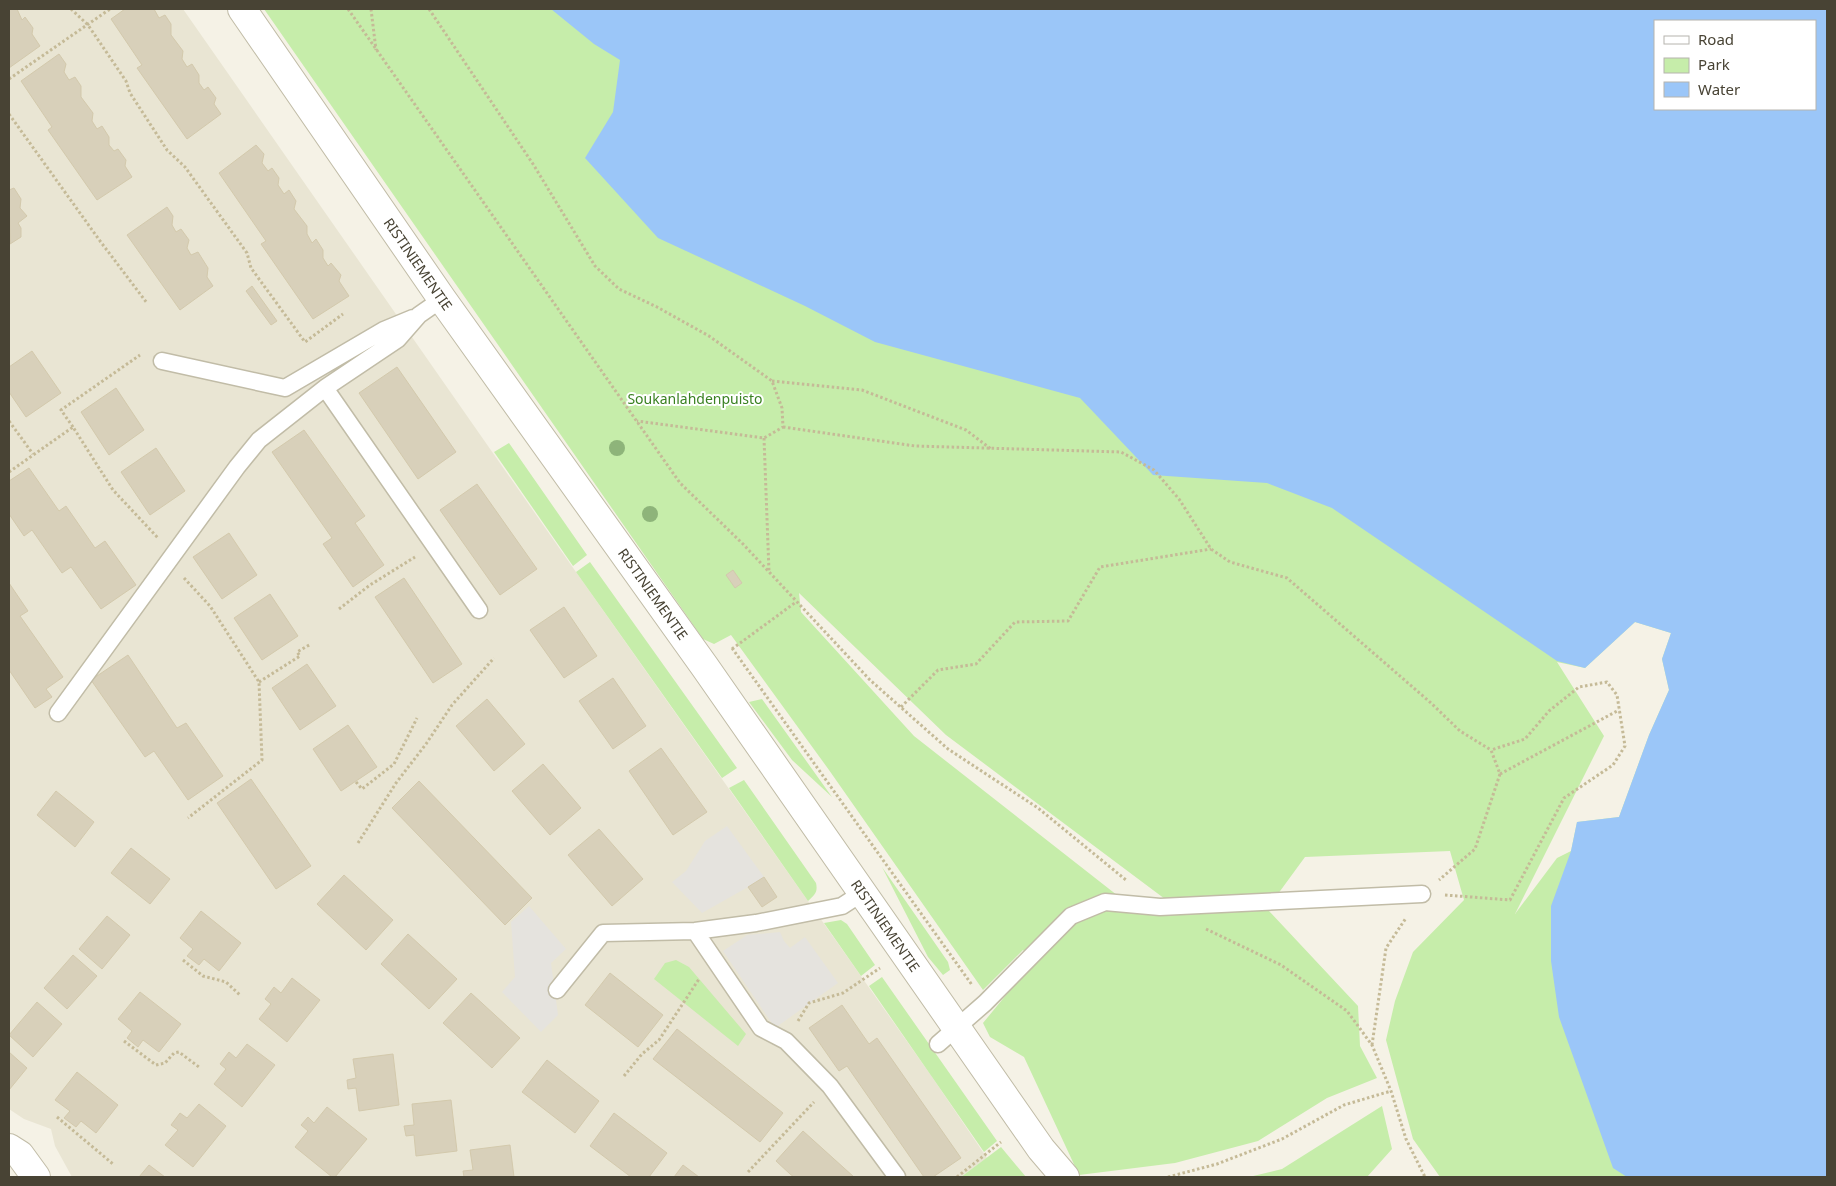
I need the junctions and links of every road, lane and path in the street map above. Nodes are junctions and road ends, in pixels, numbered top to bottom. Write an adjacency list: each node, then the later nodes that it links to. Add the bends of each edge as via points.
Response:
1 (71, 9): 7 (path)
2 (110, 9): 7 (path)
3 (242, 9): 11 (street, RISTINIEMENTIE)
4 (348, 9): 8 (path)
5 (371, 9): 8 (path)
6 (429, 9): 17 (path, via 533,164 595,266 619,289 708,336)
7 (88, 25): 9 (path); 13 (path, via 168,150 185,167 247,253 251,268 305,342)
8 (376, 50): 20 (path)
9 (9, 79)
10 (9, 114): 12 (path)
11 (442, 299): 14 (lane); 37 (street, RISTINIEMENTIE)
12 (147, 303)
13 (343, 314)
14 (419, 315): 16 (lane, via 384,330 285,388); 18 (lane, via 398,339)
15 (140, 355): 21 (path, via 61,410)
16 (162, 361)
17 (772, 381): 22 (path, via 782,408); 24 (path, via 862,390 966,430)
18 (325, 388): 28 (lane, via 259,440); 33 (lane)
19 (9, 421): 25 (path)
20 (636, 421): 23 (path); 30 (path, via 680,483)
21 (73, 427): 25 (path); 28 (path, via 113,490)
22 (783, 427): 23 (path); 24 (path, via 915,446)
23 (764, 438): 30 (path)
24 (991, 449): 27 (path, via 1122,452 1154,470 1179,499)
25 (33, 454): 26 (path)
26 (9, 472)
27 (1211, 549): 39 (path, via 1100,567 1068,621 1015,622 976,664 938,670); 43 (path, via 1230,562 1288,578 1460,731)
28 (171, 558): 38 (path, via 210,606); 41 (lane)
29 (398, 569): 32 (path)
30 (769, 572): 31 (path)
31 (796, 602): 35 (path); 39 (path, via 870,680)
32 (339, 609)
33 (479, 610)
34 (311, 644): 38 (path, via 297,652 300,656)
35 (732, 648): 37 (path); 58 (path)
36 (494, 658): 47 (path, via 452,704)
37 (705, 667): 48 (street, RISTINIEMENTIE)
38 (259, 682): 46 (path, via 262,760)
39 (901, 707): 50 (path, via 948,749 1038,808)
40 (1619, 710): 43 (path, via 1617,695 1607,682 1579,687 1549,711 1525,739); 44 (path); 49 (path, via 1625,746 1613,765 1564,798 1510,900)
41 (58, 714)
42 (418, 718): 45 (path, via 394,764 362,789)
43 (1491, 750): 44 (path)
44 (1500, 774): 49 (path, via 1475,849)
45 (356, 782)
46 (188, 818)
47 (358, 843)
48 (862, 893): 52 (lane, via 842,906); 60 (street, RISTINIEMENTIE)
49 (1422, 894): 50 (lane); 62 (path, via 1386,948)
50 (1160, 907): 58 (lane, via 1105,902 1071,916)
51 (1203, 928): 62 (path, via 1281,965 1348,1011)
52 (695, 931): 53 (lane); 56 (lane, via 603,933)
53 (714, 958): 64 (path, via 659,1040); 65 (lane, via 761,1028 786,1041)
54 (183, 960): 57 (path, via 204,976 226,982)
55 (884, 965): 59 (path, via 843,993 809,1003)
56 (556, 990)
57 (241, 996)
58 (985, 1004): 60 (lane)
59 (804, 1012)
60 (948, 1036): 75 (street, RISTINIEMENTIE)
61 (124, 1040): 63 (path, via 156,1065 179,1052)
62 (1372, 1045): 66 (path)
63 (199, 1068)
64 (624, 1076)
65 (830, 1086): 71 (path); 73 (lane)
66 (1391, 1091): 76 (path, via 1344,1105 1282,1139 1254,1150); 77 (path, via 1406,1139)
67 (57, 1117): 70 (path)
68 (1004, 1139): 74 (path)
69 (9, 1148): 72 (street, via 20,1155)
70 (113, 1164)
71 (748, 1172)
72 (36, 1177)
73 (897, 1177)
74 (957, 1177)
75 (1065, 1177)
76 (1168, 1177)
77 (1425, 1177)

